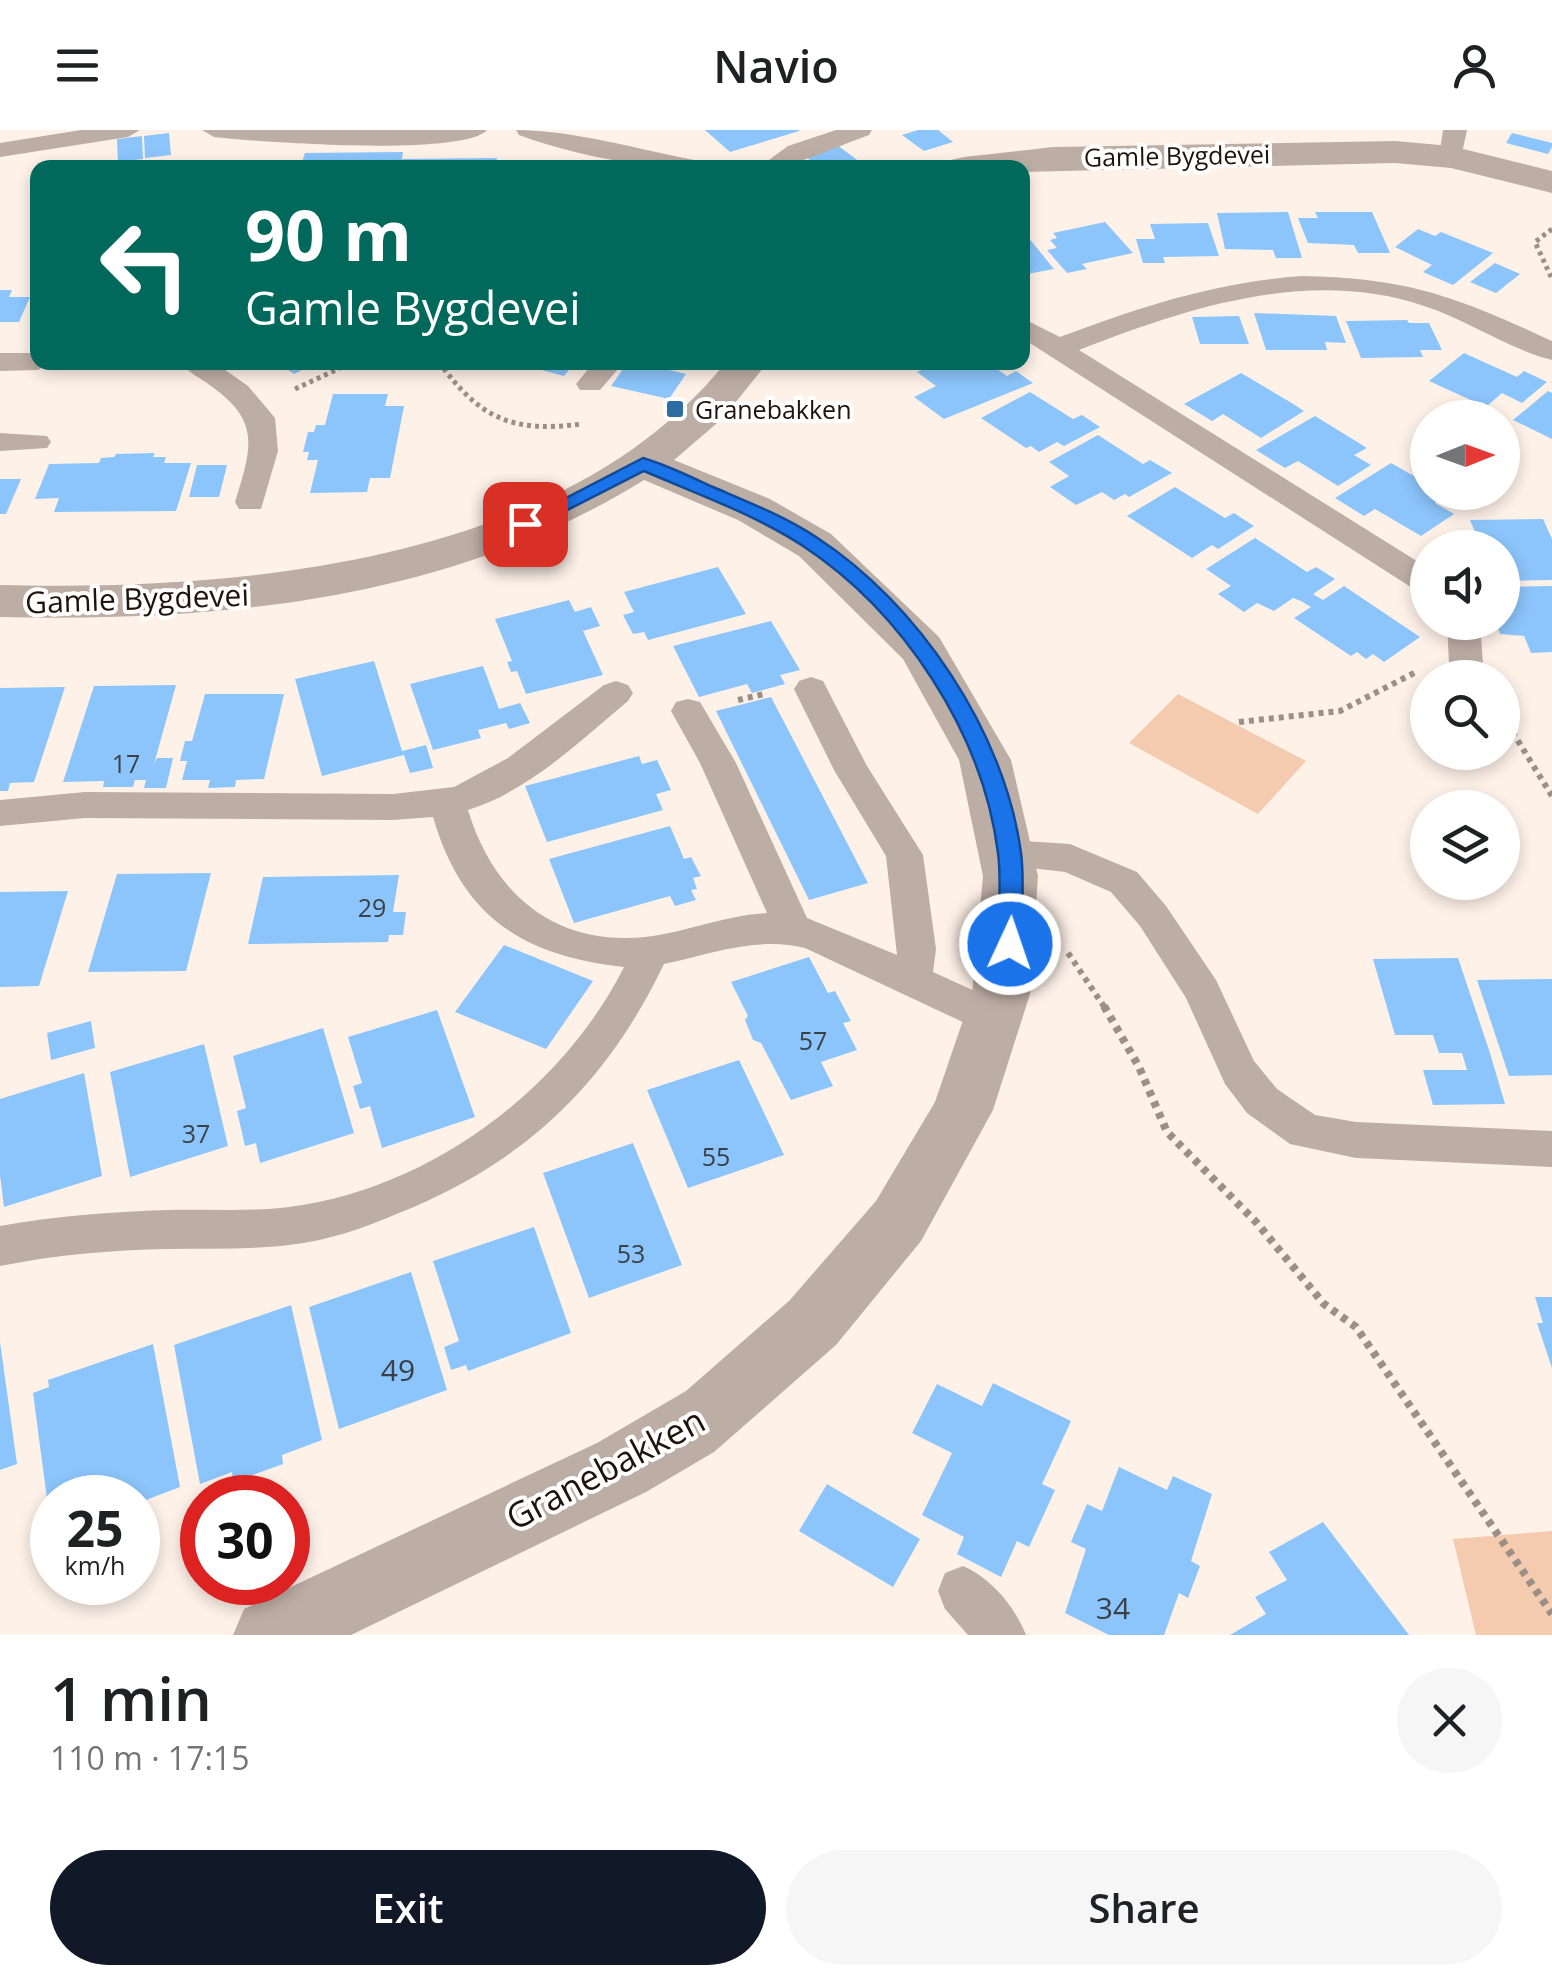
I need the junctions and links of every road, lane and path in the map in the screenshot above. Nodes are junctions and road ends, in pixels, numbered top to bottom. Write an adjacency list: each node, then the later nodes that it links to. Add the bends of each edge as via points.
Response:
1 (128, 130): 7 (lane)
2 (214, 130): 3 (lane, via 328,139)
3 (476, 130)
4 (528, 130): 8 (lane, via 556,142)
5 (860, 130): 9 (lane)
6 (1453, 144): 10 (street, Gamle Bygdevei); 11 (street, Gamle Bygdevei)
7 (0, 150)
8 (656, 160)
9 (783, 160)
10 (1030, 161)
11 (1552, 182)
12 (1552, 229): 13 (path, via 1534,242)
13 (1552, 279)
14 (1030, 330): 15 (lane)
15 (1060, 347): 16 (lane, via 1175,303 1237,288 1311,284 1416,294); 29 (lane)
16 (1552, 352)
17 (30, 361): 18 (lane)
18 (0, 362)
19 (206, 370): 24 (lane)
20 (337, 370): 24 (path)
21 (603, 370): 23 (lane)
22 (742, 370): 27 (street, Gamle Bygdevei, via 690,428)
23 (590, 384)
24 (256, 409): 28 (lane, via 268,438)
25 (0, 442): 26 (lane)
26 (36, 442)
27 (643, 464): 30 (street, Gamle Bygdevei, via 477,543 331,583 180,602); 40 (street, Granebakken, via 811,542 902,624 977,736)
28 (250, 502)
29 (1410, 571)
30 (0, 601)
31 (1410, 675): 35 (path, via 1340,711)
32 (811, 689): 44 (lane, via 904,854 917,949)
33 (616, 693): 38 (lane, via 494,783)
34 (688, 710): 41 (lane)
35 (1239, 722)
36 (1520, 744): 37 (path)
37 (1552, 796)
38 (447, 801): 39 (lane, via 393,808 85,805); 43 (lane, via 468,864 494,901 523,926 558,940)
39 (0, 813)
40 (1010, 854): 45 (street, Granebakken, via 1010,944); 46 (lane, via 1070,858 1124,882 1202,992 1239,1072 1262,1101 1305,1131 1356,1140)
41 (793, 929): 43 (lane); 44 (lane)
42 (1052, 950): 49 (path, via 1070,954 1112,1018 1168,1132 1324,1304 1356,1327)
43 (651, 951): 47 (lane, via 630,1000 548,1102 476,1157 433,1179 310,1224 151,1230)
44 (912, 980): 45 (lane)
45 (998, 1020): 50 (street, Granebakken, via 970,1100 901,1218 800,1337 733,1395 606,1475)
46 (1552, 1150)
47 (0, 1246)
48 (963, 1591): 51 (lane)
49 (1552, 1614)
50 (270, 1635)
51 (1001, 1635)

